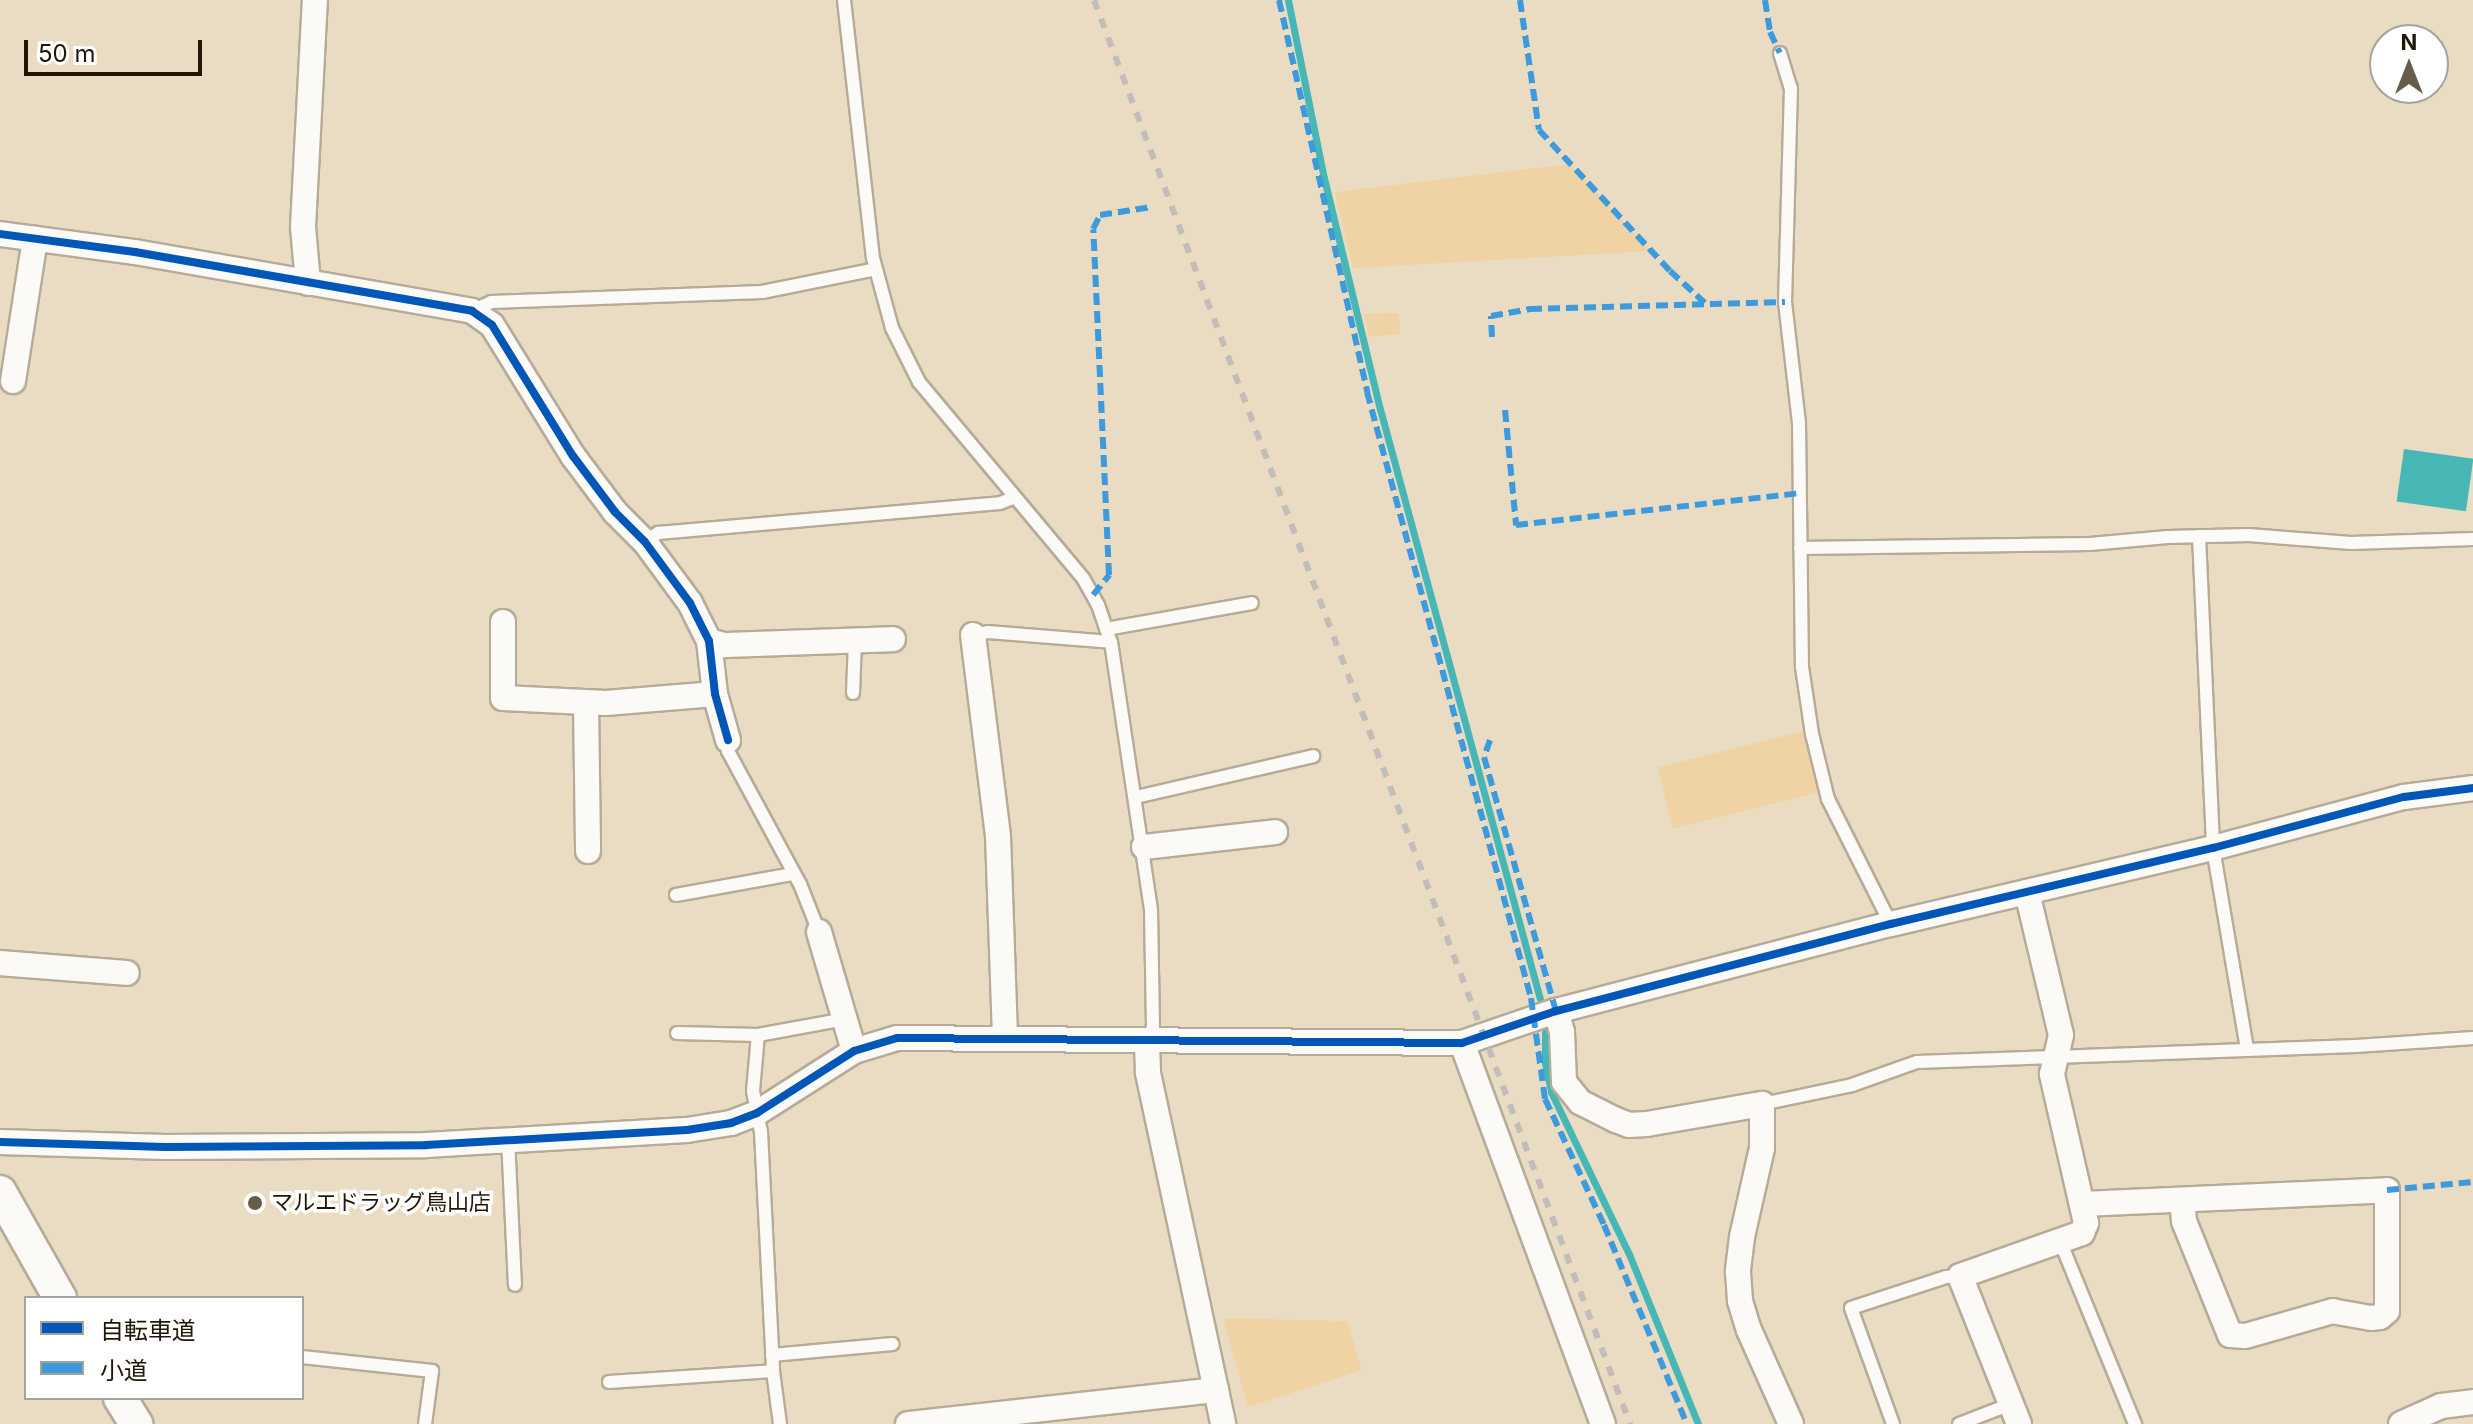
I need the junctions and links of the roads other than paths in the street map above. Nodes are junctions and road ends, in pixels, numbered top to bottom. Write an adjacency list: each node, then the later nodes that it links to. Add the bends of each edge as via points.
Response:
1 (315, 0): 7 (street, via 303,227)
2 (844, 0): 6 (lane)
3 (1780, 53): 14 (lane, via 1791,88 1785,302 1799,423)
4 (0, 234): 5 (street)
5 (35, 239): 7 (street); 9 (street)
6 (876, 269): 8 (lane, via 762,292 491,302); 10 (lane, via 892,328 919,382)
7 (308, 283): 8 (street)
8 (472, 311): 13 (street, via 492,325 573,456)
9 (13, 381)
10 (1013, 498): 13 (lane, via 658,533); 17 (lane, via 1083,578)
11 (2199, 536): 12 (lane, via 2351,543); 14 (lane, via 2090,544); 32 (lane)
12 (2473, 539)
13 (645, 542): 20 (street, via 690,603)
14 (1800, 548): 37 (lane, via 1802,667 1819,764 1828,799)
15 (1252, 603): 17 (lane)
16 (503, 622): 25 (street, via 503,698)
17 (1106, 629): 22 (lane)
18 (973, 635): 22 (lane); 46 (street, via 998,836)
19 (893, 639): 21 (street)
20 (709, 641): 21 (street); 24 (street)
21 (855, 642): 23 (lane)
22 (1111, 642): 29 (lane)
23 (853, 693)
24 (715, 694): 25 (street); 26 (street)
25 (586, 703): 33 (street)
26 (728, 740): 34 (lane, via 728,751)
27 (1313, 756): 29 (lane)
28 (2473, 788): 32 (street, via 2404,797)
29 (1136, 797): 31 (lane)
30 (1275, 832): 31 (street)
31 (1144, 847): 47 (lane, via 1153,1027)
32 (2213, 848): 35 (street); 49 (lane)
33 (588, 851)
34 (793, 874): 36 (lane); 38 (lane)
35 (2027, 892): 37 (street); 51 (street, via 2061,1035)
36 (676, 895)
37 (1891, 924): 41 (street)
38 (819, 932): 42 (street)
39 (0, 963): 40 (street)
40 (127, 973)
41 (1556, 1011): 48 (street); 52 (street, via 1564,1082 1580,1102 1616,1120 1647,1124)
42 (845, 1019): 44 (lane); 50 (street)
43 (677, 1033): 44 (lane)
44 (758, 1035): 53 (lane, via 753,1091)
45 (2473, 1038): 49 (lane)
46 (1005, 1039): 47 (street); 50 (street, via 897,1038)
47 (1147, 1043): 48 (street); 68 (street, via 1148,1073)
48 (1462, 1043): 79 (street)
49 (2247, 1049): 51 (lane)
50 (854, 1051): 53 (street)
51 (2058, 1058): 52 (lane, via 1917,1062 1852,1085); 58 (street, via 2052,1074)
52 (1762, 1104): 80 (street, via 1762,1148 1738,1272 1740,1301)
53 (757, 1113): 54 (street, via 687,1130); 64 (lane)
54 (508, 1138): 55 (street, via 426,1145); 61 (lane)
55 (0, 1142)
56 (0, 1192): 62 (street)
57 (2182, 1200): 57 (street, via 2387,1190 2387,1311 2371,1318 2333,1311 2245,1336 2230,1335 2184,1221); 58 (street)
58 (2084, 1204): 59 (street, via 2082,1233)
59 (2060, 1241): 60 (street); 83 (lane)
60 (1960, 1276): 71 (street); 81 (lane, via 1851,1308)
61 (515, 1285)
62 (59, 1296)
63 (893, 1344): 64 (lane)
64 (772, 1355): 66 (lane)
65 (304, 1357): 75 (lane, via 432,1371)
66 (773, 1371): 67 (lane); 76 (lane)
67 (609, 1382)
68 (1216, 1390): 72 (street); 78 (street)
69 (121, 1400): 74 (street)
70 (2473, 1402): 84 (street, via 2441,1406)
71 (2015, 1414): 82 (lane)
72 (1074, 1415): 73 (street)
73 (998, 1419): 77 (street)
74 (136, 1424)
75 (425, 1424)
76 (780, 1424)
77 (908, 1424)
78 (1223, 1424)
79 (1603, 1424)
80 (1791, 1424)
81 (1893, 1424)
82 (1959, 1424)
83 (2135, 1424)
84 (2401, 1424)

